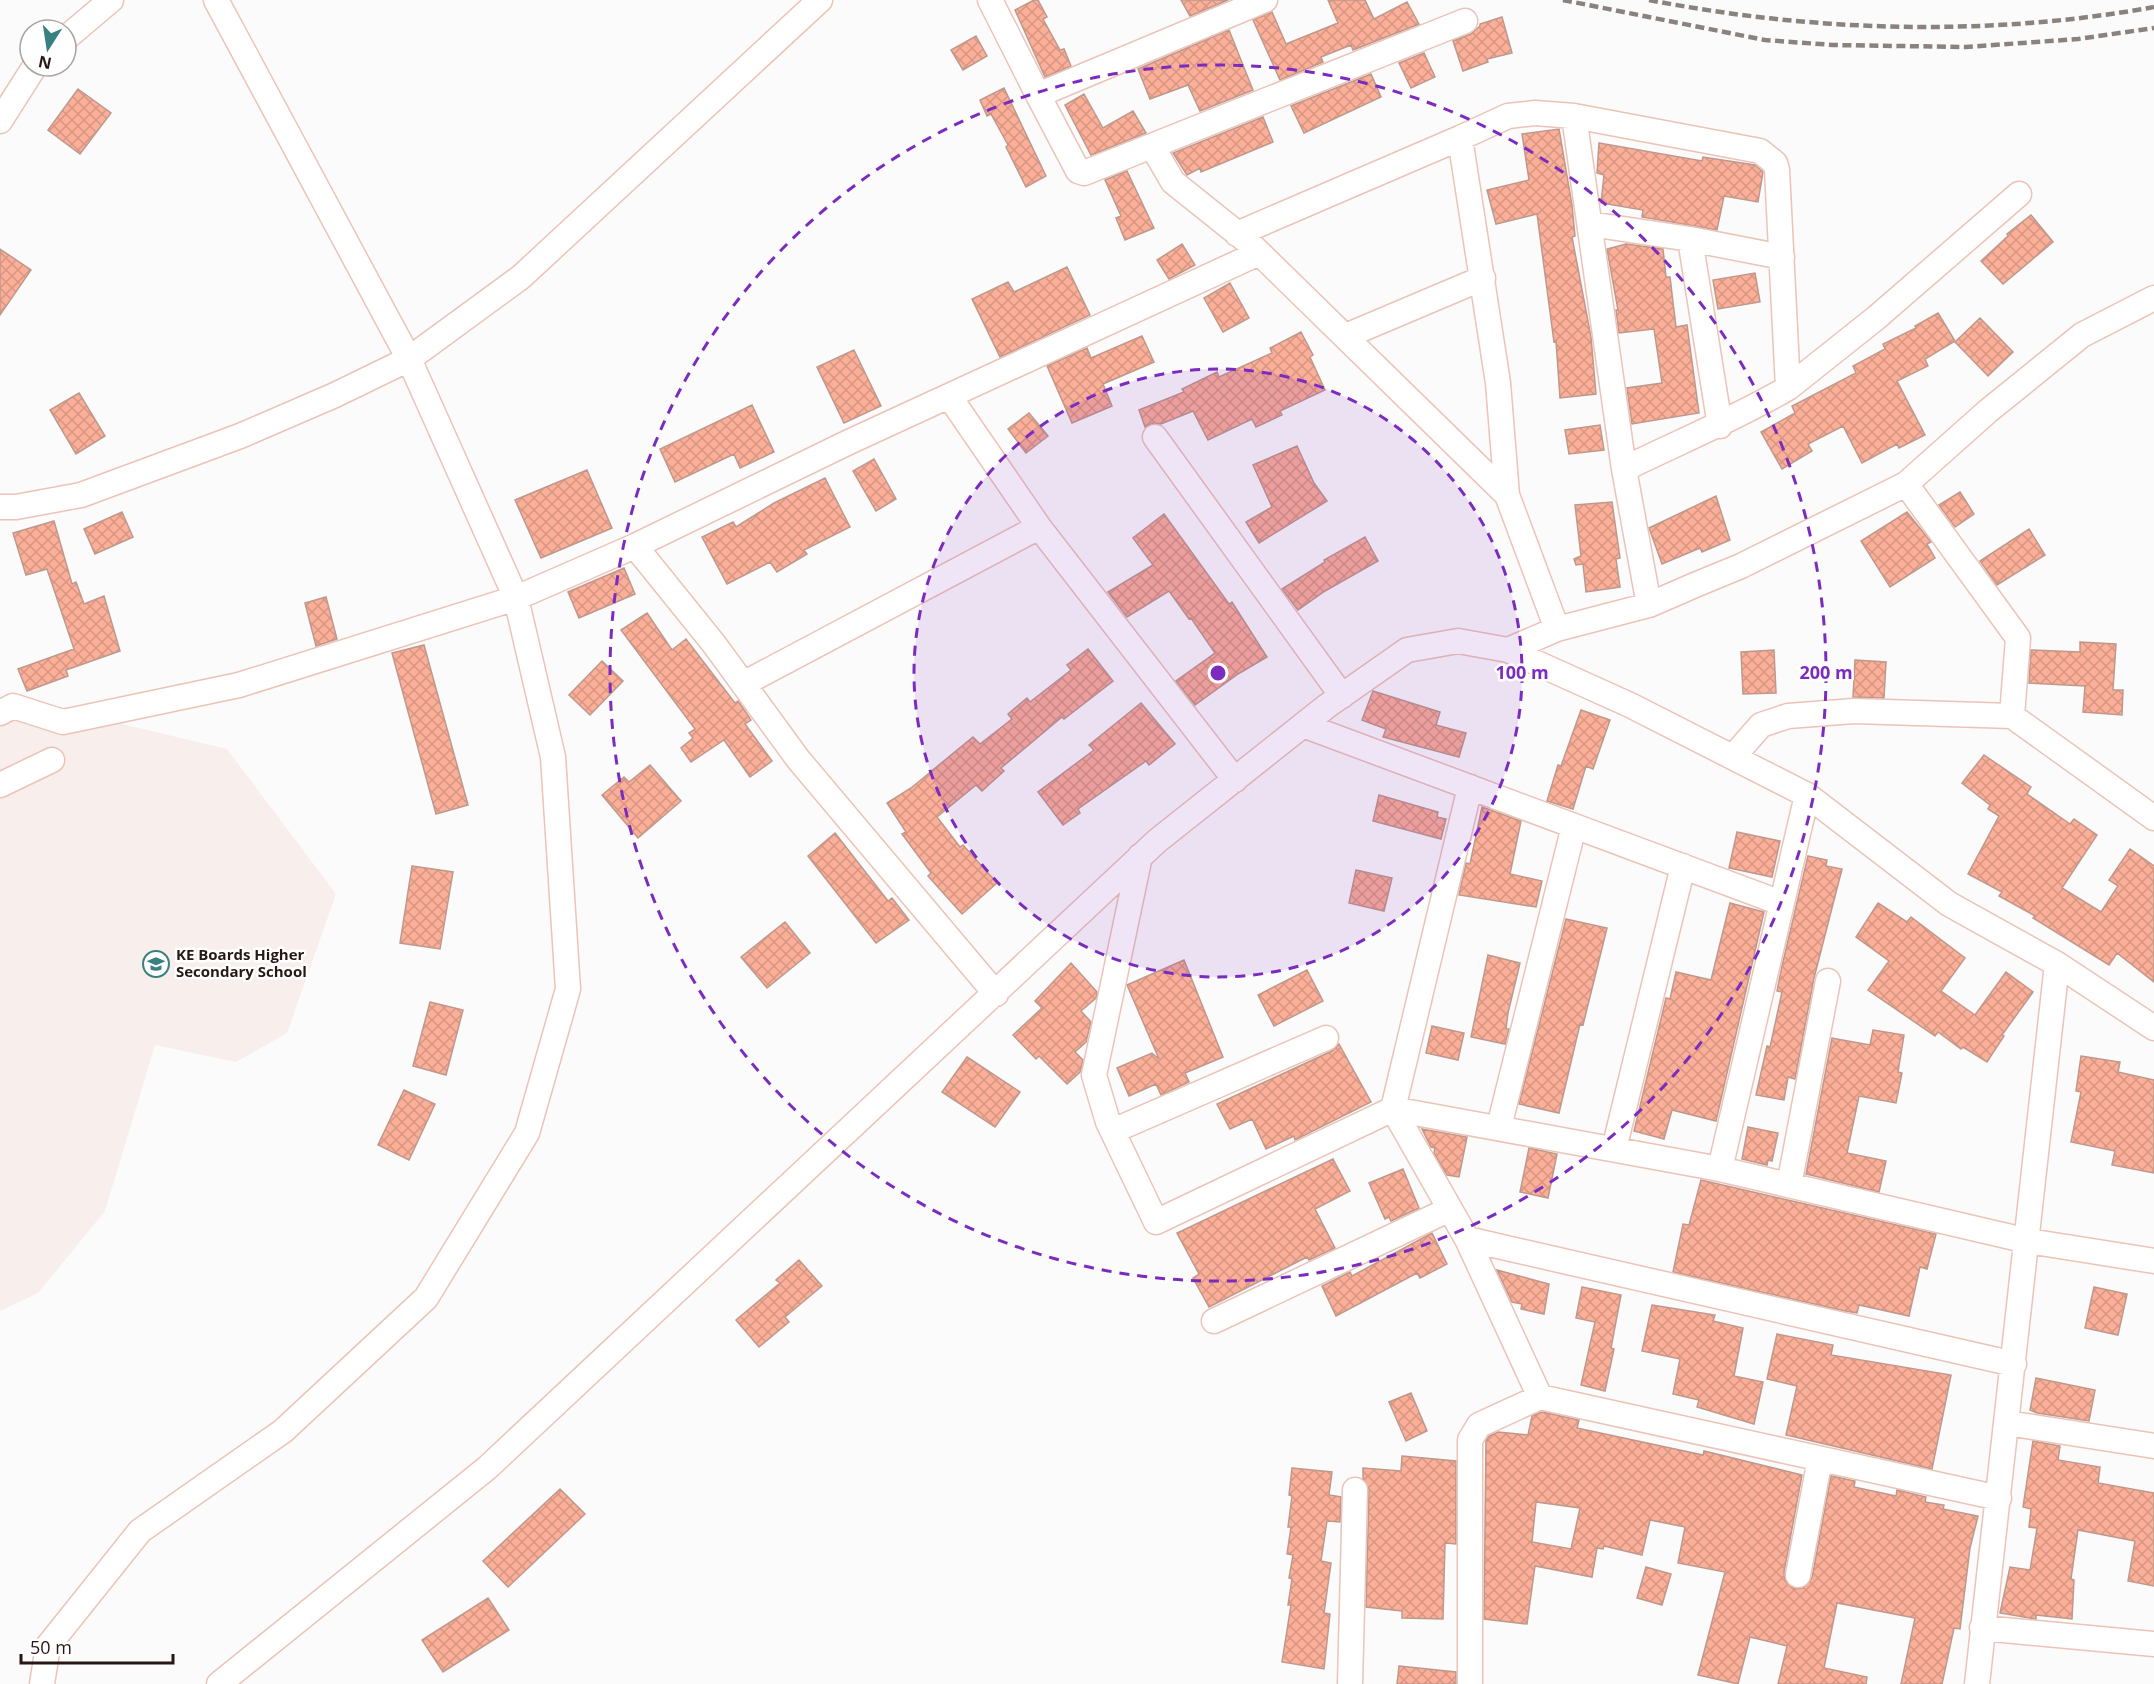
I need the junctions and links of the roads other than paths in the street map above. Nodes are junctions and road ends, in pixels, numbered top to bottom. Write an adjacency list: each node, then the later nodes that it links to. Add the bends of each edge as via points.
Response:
1 (111, 0): 7 (street)
2 (216, 0): 23 (street)
3 (820, 0): 23 (street, via 521,277)
4 (990, 0): 9 (street)
5 (1265, 0): 9 (street)
6 (1465, 21): 13 (street)
7 (78, 28)
8 (27, 78): 11 (street)
9 (1038, 95): 13 (street, via 1080,173)
10 (1574, 116): 12 (street, via 1508,116); 15 (street); 19 (street, via 1768,155 1777,170)
11 (0, 121)
12 (1460, 138): 16 (street); 20 (street)
13 (1152, 146): 16 (street, via 1173,182)
14 (2019, 194): 24 (street)
15 (1590, 224): 17 (street); 28 (street)
16 (1237, 234): 18 (street)
17 (1690, 239): 19 (street); 26 (street)
18 (1259, 254): 22 (street); 25 (street)
19 (1782, 257): 24 (street)
20 (1483, 278): 22 (street); 30 (street, via 1498,383)
21 (2154, 298): 29 (street, via 2082,335)
22 (1346, 336): 30 (street)
23 (408, 359): 31 (street, via 240,436 81,495); 34 (street)
24 (1788, 388): 26 (street)
25 (949, 396): 32 (street); 33 (street)
26 (1720, 426): 28 (street)
27 (1155, 437): 39 (street)
28 (1624, 470): 35 (street)
29 (1906, 484): 35 (street, via 1742,566); 41 (street, via 2018,638)
30 (1507, 495): 36 (street)
31 (0, 507)
32 (1039, 527): 38 (street); 45 (street)
33 (634, 546): 34 (street); 38 (street)
34 (516, 597): 40 (street, via 239,685 63,722 13,706); 80 (street, via 553,757 568,989 527,1133 426,1298 283,1431 141,1531 48,1646)
35 (1649, 605): 36 (street)
36 (1557, 629): 37 (street)
37 (1508, 650): 39 (street, via 1458,641 1407,650); 43 (street)
38 (743, 684): 56 (street, via 798,759)
39 (1342, 696): 42 (street)
40 (0, 712)
41 (2012, 716): 43 (street, via 1854,711 1788,716 1761,725); 49 (street)
42 (1303, 725): 45 (street); 47 (street)
43 (1733, 757): 48 (street)
44 (52, 760): 46 (street)
45 (1235, 780): 51 (street)
46 (0, 785)
47 (1470, 787): 50 (street); 59 (street)
48 (1807, 795): 53 (street); 54 (street, via 1949,904)
49 (2154, 818)
50 (1574, 826): 52 (street); 60 (street)
51 (1140, 856): 56 (street); 61 (street, via 1094,1075)
52 (1683, 866): 53 (street); 62 (street)
53 (1781, 903): 63 (street)
54 (2057, 964): 57 (street); 67 (street)
55 (1828, 981): 64 (street)
56 (996, 994): 81 (street, via 487,1468)
57 (2154, 1028)
58 (1326, 1038): 61 (street)
59 (1393, 1109): 60 (street); 61 (street, via 1156,1222); 65 (street)
60 (1499, 1127): 62 (street)
61 (1113, 1131)
62 (1614, 1149): 63 (street)
63 (1720, 1169): 64 (street)
64 (1789, 1185): 67 (street)
65 (1450, 1209): 66 (street); 69 (street)
66 (1467, 1239): 70 (street); 71 (street)
67 (2028, 1241): 68 (street); 70 (street)
68 (2154, 1261)
69 (1214, 1321)
70 (2014, 1364): 72 (street)
71 (1540, 1397): 74 (street); 83 (street, via 1479,1425 1470,1440)
72 (2007, 1423): 73 (street); 76 (street)
73 (2154, 1446)
74 (1820, 1459): 76 (street); 77 (street)
75 (1355, 1490): 82 (street)
76 (1999, 1498): 78 (street)
77 (1798, 1575)
78 (1982, 1628): 79 (street); 84 (street)
79 (2154, 1644)
80 (42, 1684)
81 (219, 1684)
82 (1350, 1684)
83 (1470, 1684)
84 (1977, 1684)

